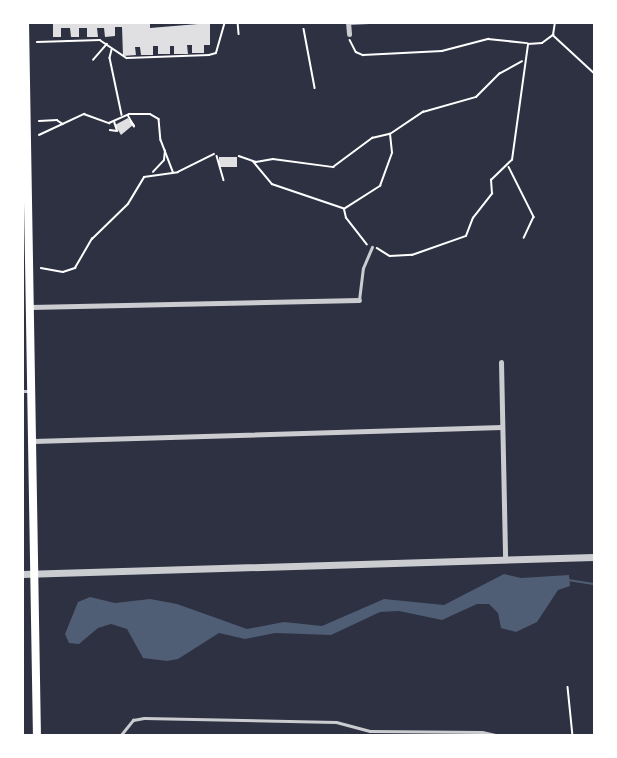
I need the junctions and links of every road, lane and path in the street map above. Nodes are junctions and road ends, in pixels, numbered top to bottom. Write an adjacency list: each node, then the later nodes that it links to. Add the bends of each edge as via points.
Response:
1 (25, 22): 41 (main road)
2 (225, 22): 14 (path, via 214,55 127,58)
3 (238, 22): 8 (path)
4 (369, 22): 6 (lane)
5 (555, 22): 10 (path)
6 (348, 23): 9 (street)
7 (304, 29): 18 (path)
8 (239, 34)
9 (348, 34): 13 (path, via 356,52 363,55 442,51 488,39)
10 (553, 34): 13 (path, via 542,43); 17 (path)
11 (37, 42): 12 (path)
12 (107, 43): 14 (path); 15 (path)
13 (528, 44): 16 (path)
14 (113, 49): 20 (path, via 110,58)
15 (93, 60)
16 (522, 61): 26 (path, via 499,74 476,97 423,112); 33 (path, via 523,87)
17 (594, 73)
18 (315, 88)
19 (127, 114): 20 (path); 23 (path, via 134,126); 28 (path, via 150,114 159,119)
20 (122, 117): 22 (path)
21 (39, 121): 24 (path, via 57,120)
22 (114, 121): 24 (path, via 104,123 88,113); 25 (path, via 117,131)
23 (131, 122)
24 (64, 124): 27 (path)
25 (110, 130)
26 (390, 134): 32 (path, via 372,138 333,167 273,159); 37 (path, via 392,153 380,186)
27 (39, 135)
28 (165, 150): 34 (path); 35 (path, via 164,160)
29 (214, 154): 34 (path)
30 (218, 156): 36 (path)
31 (239, 156): 32 (path)
32 (253, 161): 37 (path, via 272,184)
33 (508, 166): 38 (path, via 534,217); 39 (path, via 491,180 492,194 473,218 466,236 397,257)
34 (173, 173): 35 (path)
35 (150, 174): 40 (path, via 138,183 128,204 92,239 78,264 63,272)
36 (224, 180)
37 (344, 209): 39 (path, via 355,232)
38 (524, 238)
39 (372, 247): 42 (lane, via 363,268)
40 (41, 268)
41 (26, 279): 43 (main road)
42 (359, 300): 43 (street)
43 (30, 307): 46 (main road)
44 (501, 362): 47 (street)
45 (22, 391): 46 (lane)
46 (32, 391): 49 (main road)
47 (502, 427): 49 (street); 51 (street)
48 (22, 441): 49 (lane)
49 (33, 441): 52 (main road)
50 (594, 557): 51 (street)
51 (505, 560): 52 (street)
52 (35, 573): 53 (street); 55 (main road)
53 (22, 574)
54 (568, 687): 58 (path)
55 (37, 735)
56 (120, 735): 57 (lane, via 133,720 144,718 336,722 369,731)
57 (499, 735)
58 (573, 735)

